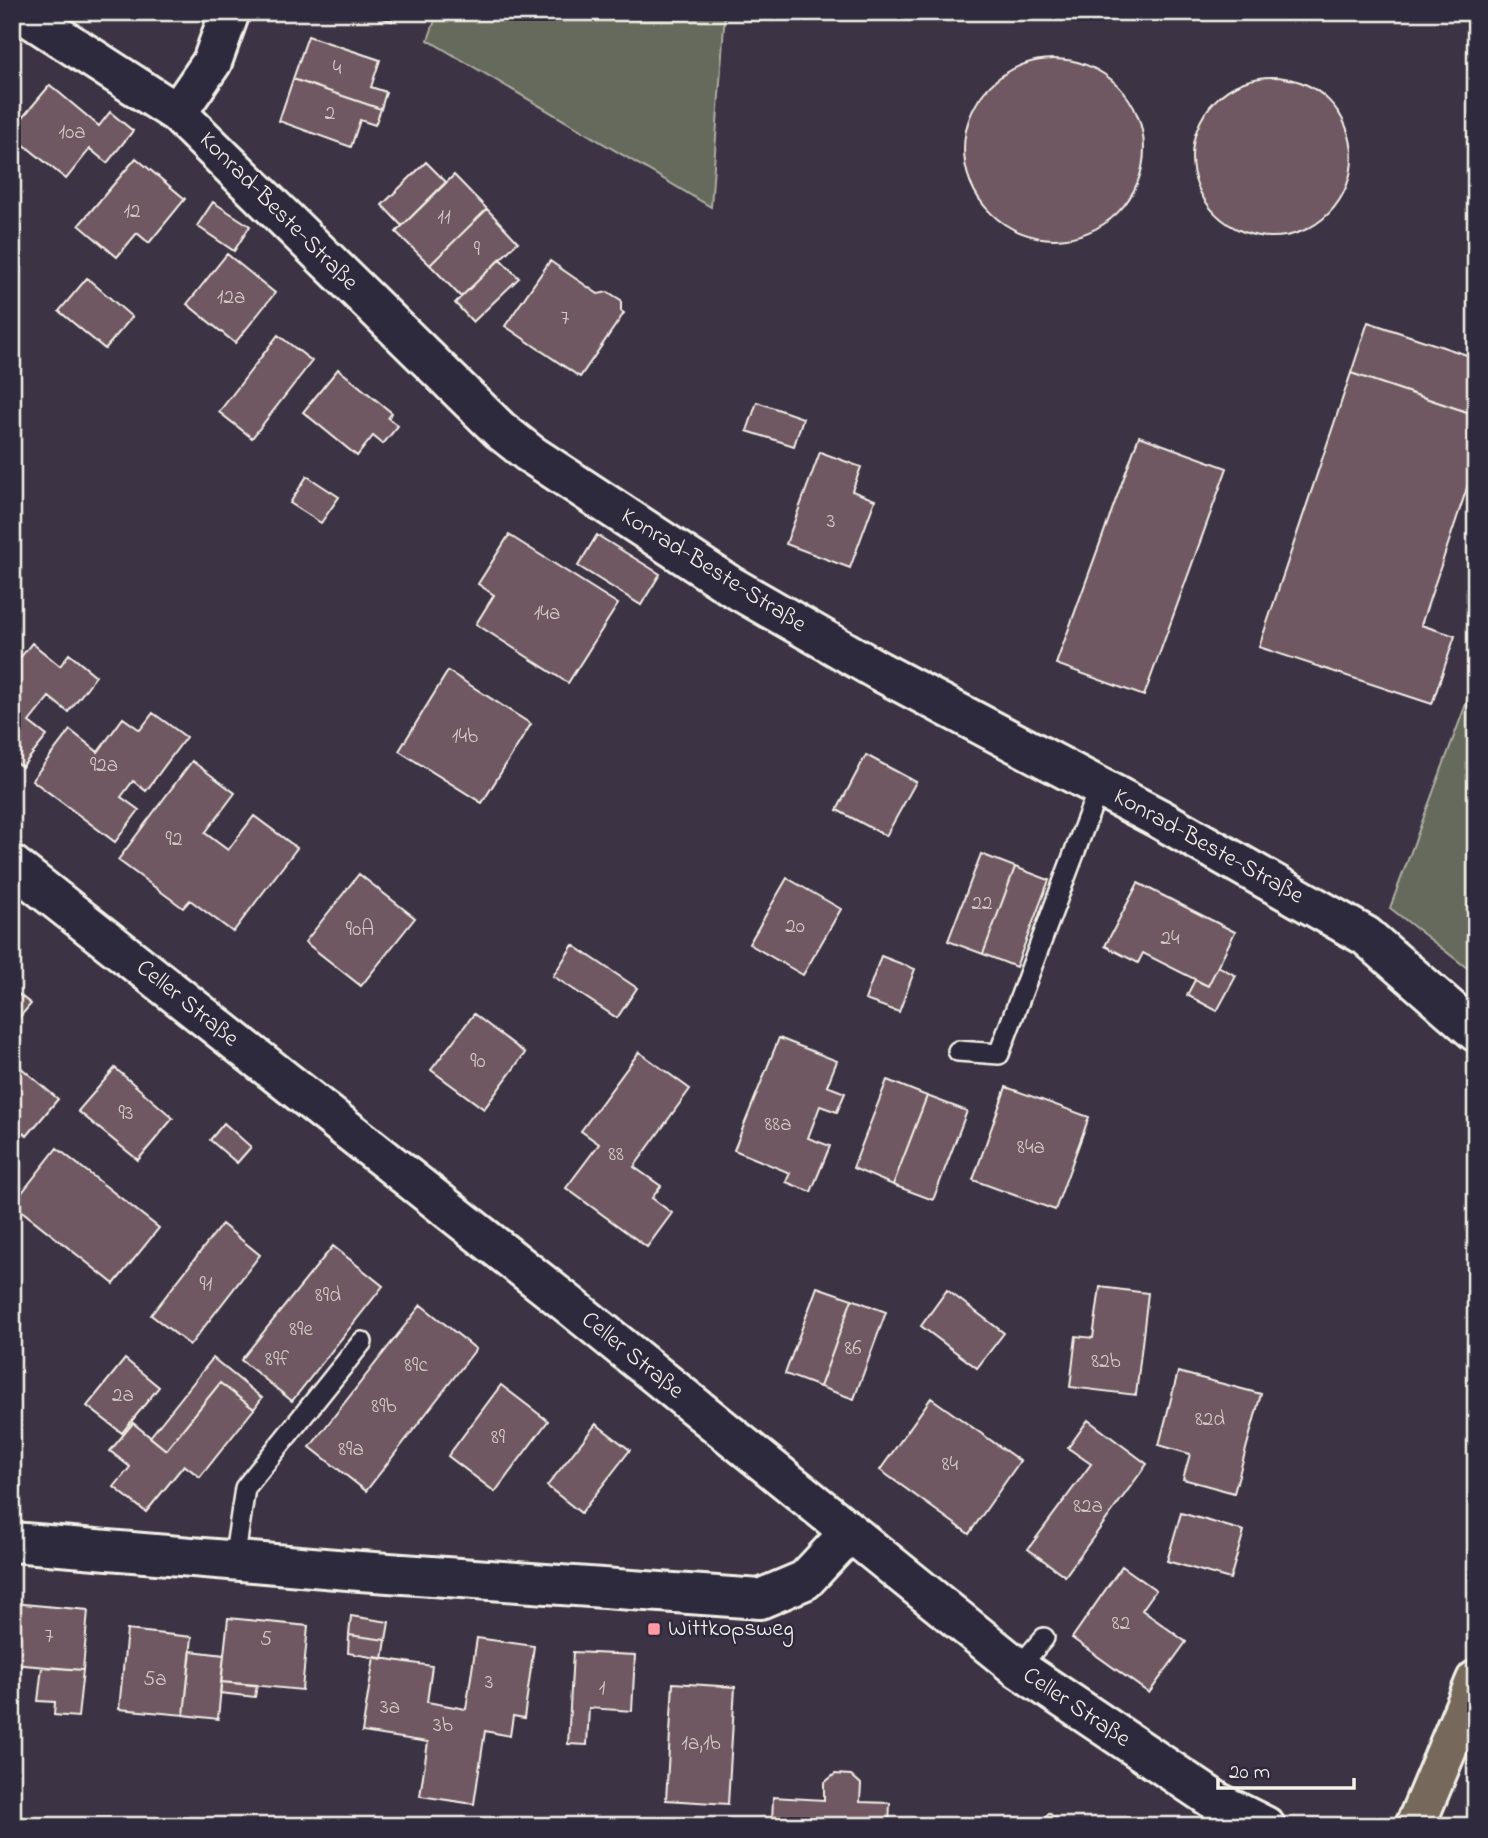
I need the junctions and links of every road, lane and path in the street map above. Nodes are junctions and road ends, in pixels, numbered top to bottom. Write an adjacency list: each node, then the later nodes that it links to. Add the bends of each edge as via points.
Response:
1 (21, 12): 3 (street, Konrad-Beste-Straße)
2 (230, 12): 3 (street, via 212,62)
3 (177, 113): 4 (street, Konrad-Beste-Straße, via 500,430 529,453 730,586)
4 (1099, 788): 6 (street, Konrad-Beste-Straße, via 1366,936); 7 (lane, via 999,1054)
5 (12, 864): 9 (street, Celler Straße, via 567,1303)
6 (1476, 1032)
7 (958, 1051)
8 (362, 1342): 11 (lane, via 245,1488)
9 (849, 1533): 11 (street, via 806,1580 760,1599); 13 (street, Celler Straße)
10 (12, 1542): 11 (street)
11 (234, 1560)
12 (1044, 1638): 13 (lane)
13 (1018, 1668): 15 (street, Celler Straße, via 1219,1803)
14 (1476, 1680): 16 (highway)
15 (1265, 1826)
16 (1415, 1826)

